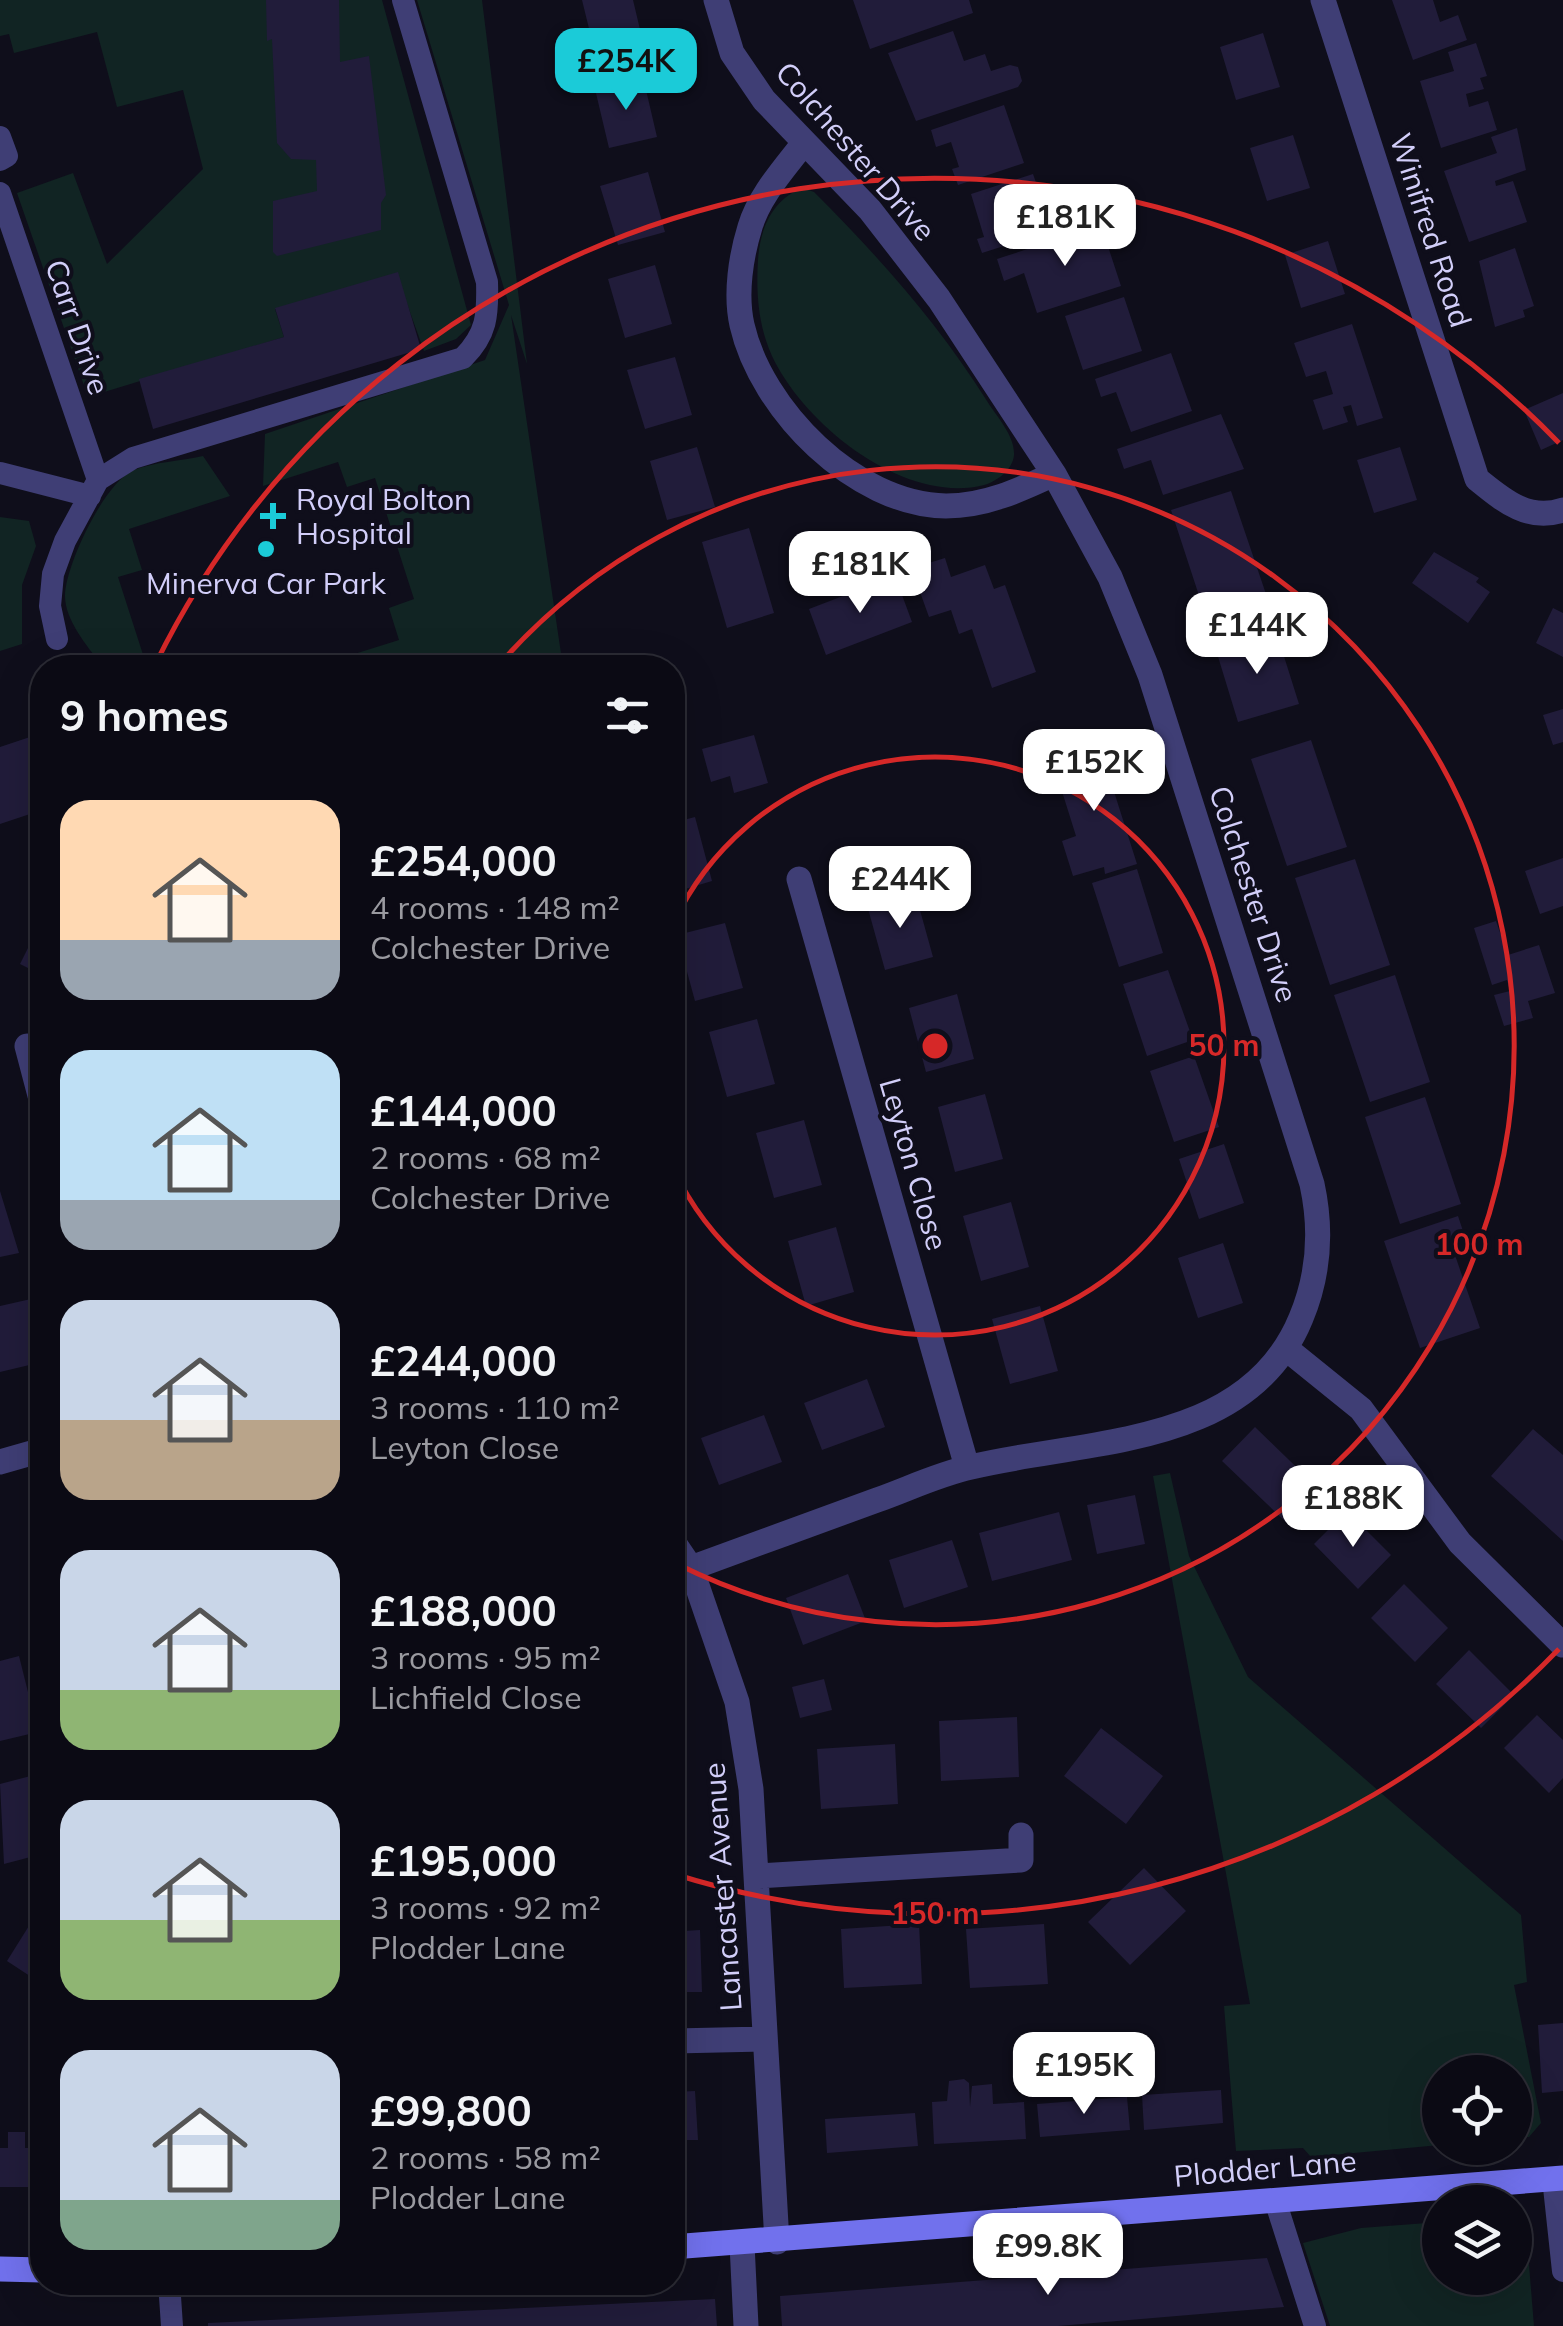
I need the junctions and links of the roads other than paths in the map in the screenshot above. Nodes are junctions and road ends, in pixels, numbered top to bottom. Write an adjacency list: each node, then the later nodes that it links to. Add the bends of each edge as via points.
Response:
1 (403, 0): 10 (lane, via 487,282 481,340 463,358 133,458)
2 (716, 0): 5 (street, Colchester Drive, via 732,52)
3 (1324, 0): 11 (street, Winifred Road, via 1477,479 1511,507 1547,516)
4 (0, 137): 6 (lane, via 7,156)
5 (803, 144): 9 (street, Colchester Drive, via 870,210 939,299); 9 (street, via 758,209 740,266 741,322 757,371 787,418 863,479 944,506 1004,497)
6 (0, 160)
7 (0, 193): 10 (lane, Carr Drive)
8 (0, 473): 10 (lane)
9 (1054, 474): 16 (street, Colchester Drive, via 1110,577 1150,675 1312,1184 1318,1247 1309,1299)
10 (94, 488): 12 (lane, via 53,574)
11 (1563, 510)
12 (56, 638)
13 (799, 879): 19 (street, Leyton Close)
14 (27, 1046): 15 (street)
15 (30, 1057)
16 (1288, 1350): 19 (street, Colchester Drive, via 1235,1400 1196,1421); 22 (street, via 1360,1410 1460,1544)
17 (30, 1453): 18 (street)
18 (0, 1462)
19 (967, 1468): 21 (street, Colchester Drive)
20 (685, 1560): 21 (street, Lancaster Avenue)
21 (690, 1568): 24 (street, Lancaster Avenue, via 736,1702)
22 (1563, 1645)
23 (1021, 1834): 24 (street, via 1021,1860)
24 (759, 1876): 25 (street, Lancaster Avenue)
25 (765, 2039): 26 (street); 29 (street, Lancaster Avenue)
26 (685, 2041)
27 (1558, 2178): 28 (main road, Plodder Lane); 34 (lane)
28 (1276, 2200): 29 (main road, Plodder Lane); 38 (lane)
29 (777, 2242): 30 (main road, Plodder Lane)
30 (742, 2244): 31 (main road, Plodder Lane); 37 (street)
31 (685, 2247)
32 (0, 2270): 33 (main road)
33 (30, 2270)
34 (1563, 2271)
35 (171, 2295): 36 (lane)
36 (172, 2326)
37 (746, 2326)
38 (1314, 2326)

